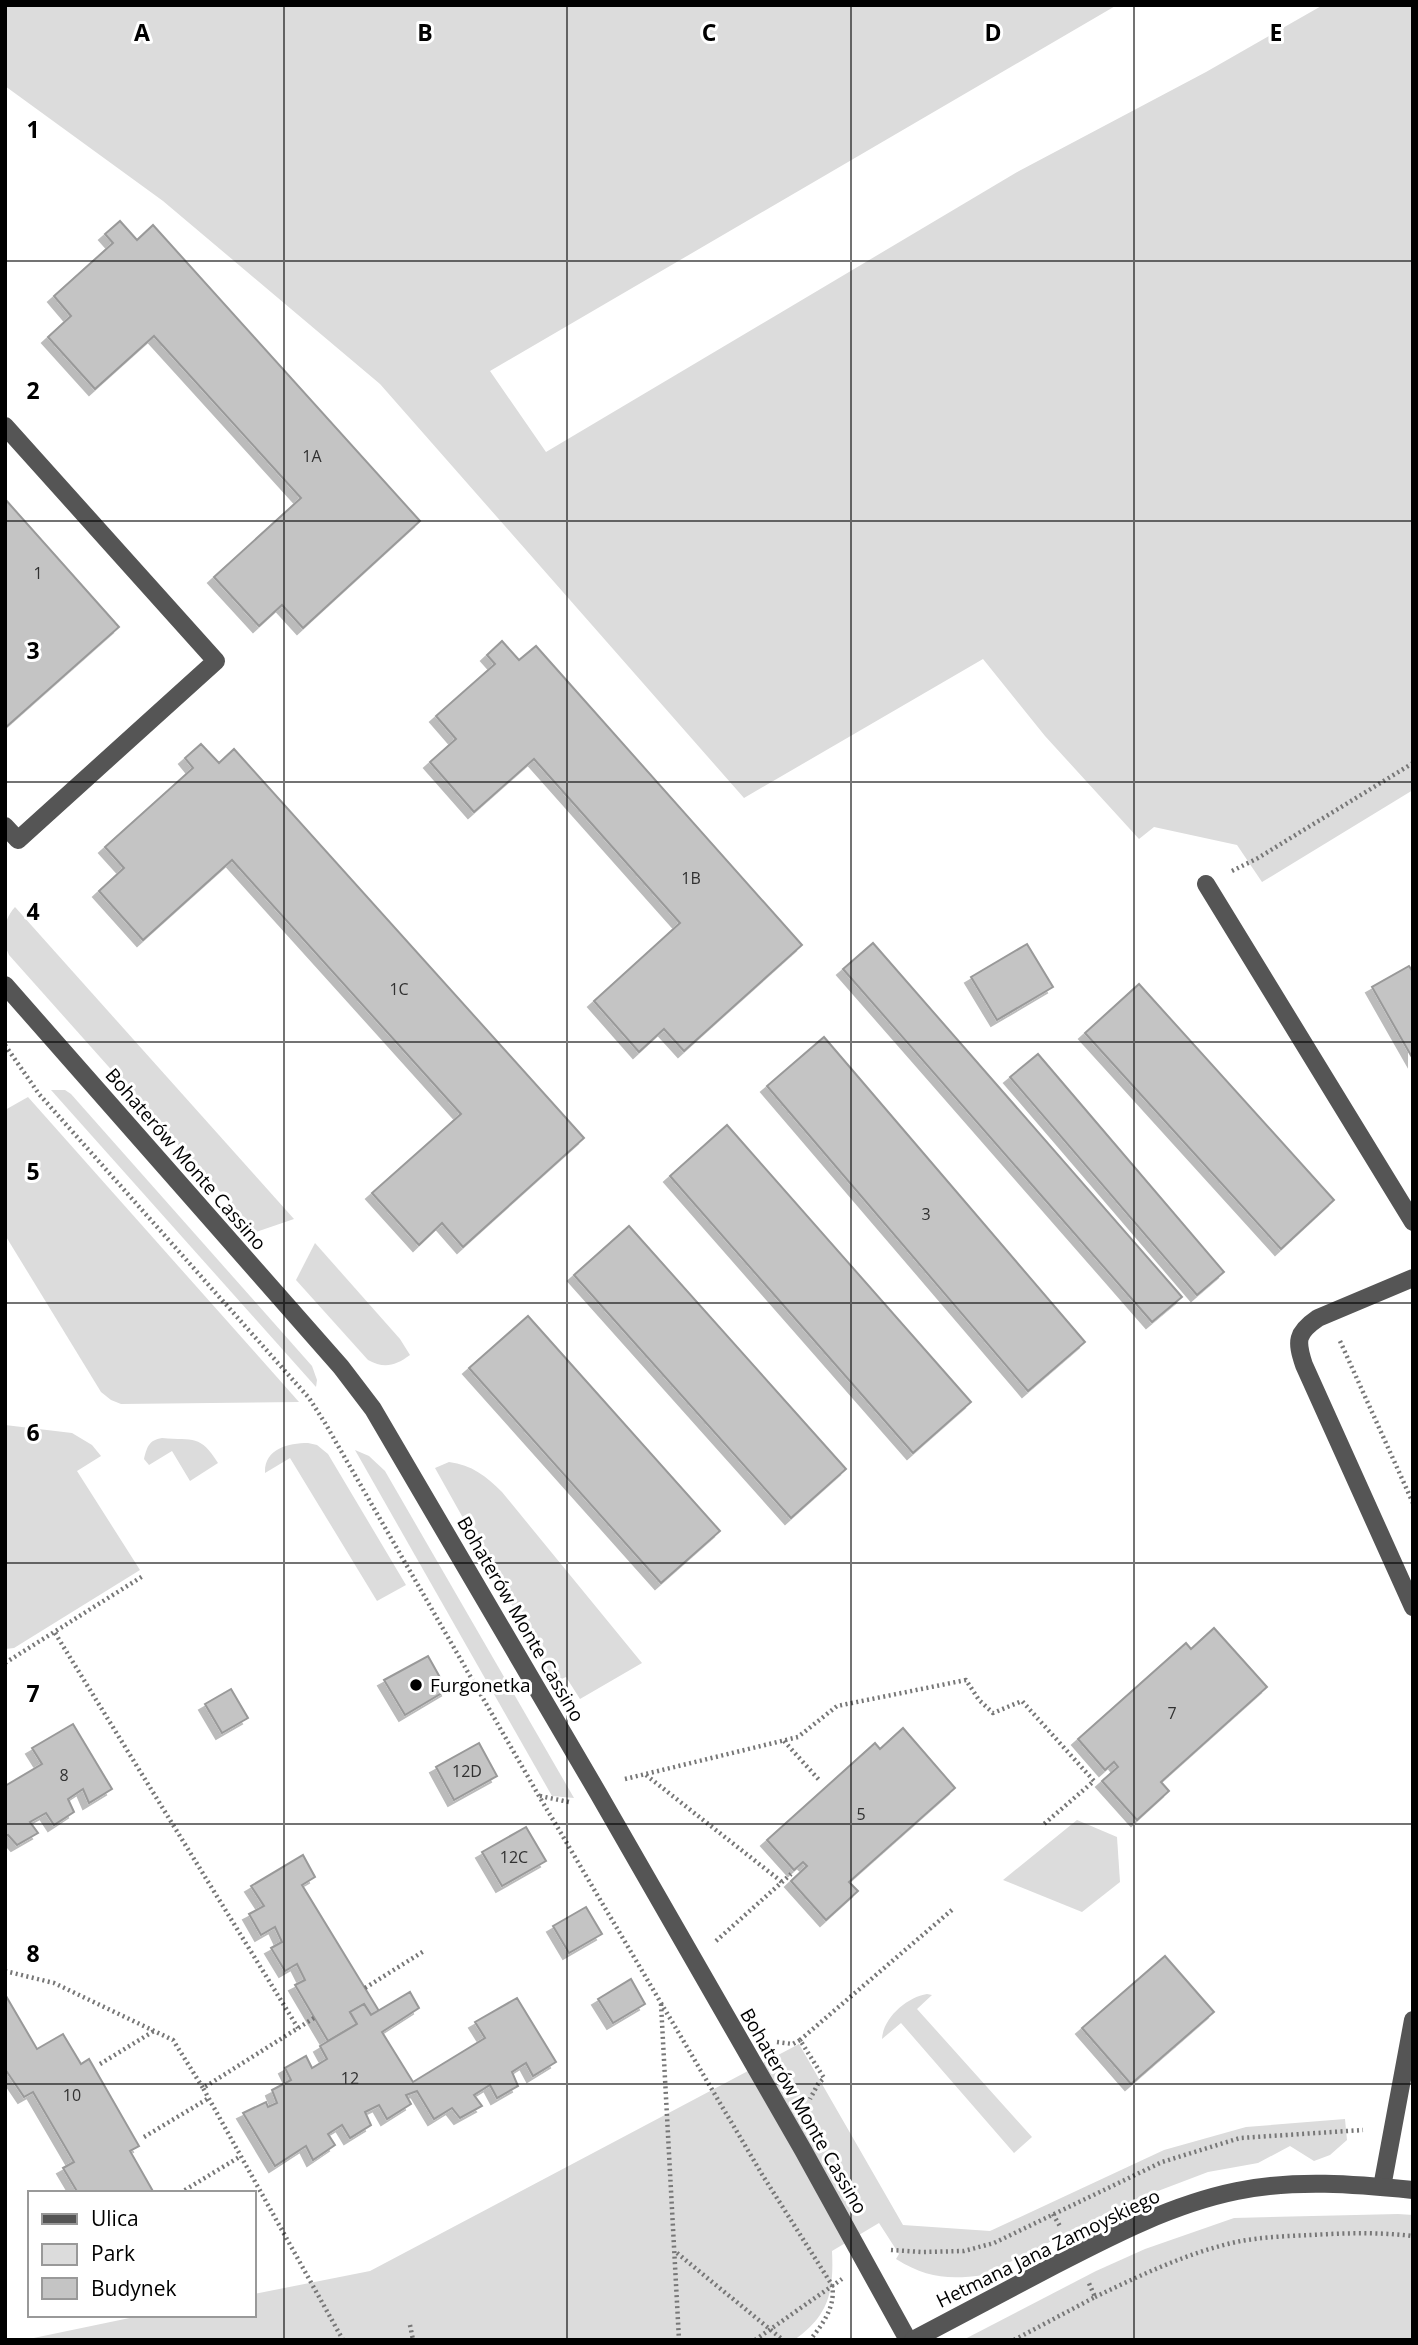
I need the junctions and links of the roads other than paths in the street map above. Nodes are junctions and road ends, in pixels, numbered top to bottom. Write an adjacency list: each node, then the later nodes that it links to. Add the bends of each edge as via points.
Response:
1 (5, 426): 2 (street, via 216,661 18,840)
2 (5, 826)
3 (1206, 884): 5 (street)
4 (5, 985): 11 (street, Bohaterów Monte Cassino, via 373,1409)
5 (1413, 1222)
6 (1413, 1278): 7 (street, via 1318,1318 1300,1335 1299,1347)
7 (1413, 1607)
8 (1413, 2020): 9 (street)
9 (1382, 2187): 10 (street, Hetmana Jana Zamoyskiego); 11 (street, Hetmana Jana Zamoyskiego, via 1262,2187 1188,2203 1121,2232)
10 (1413, 2189)
11 (911, 2340)

